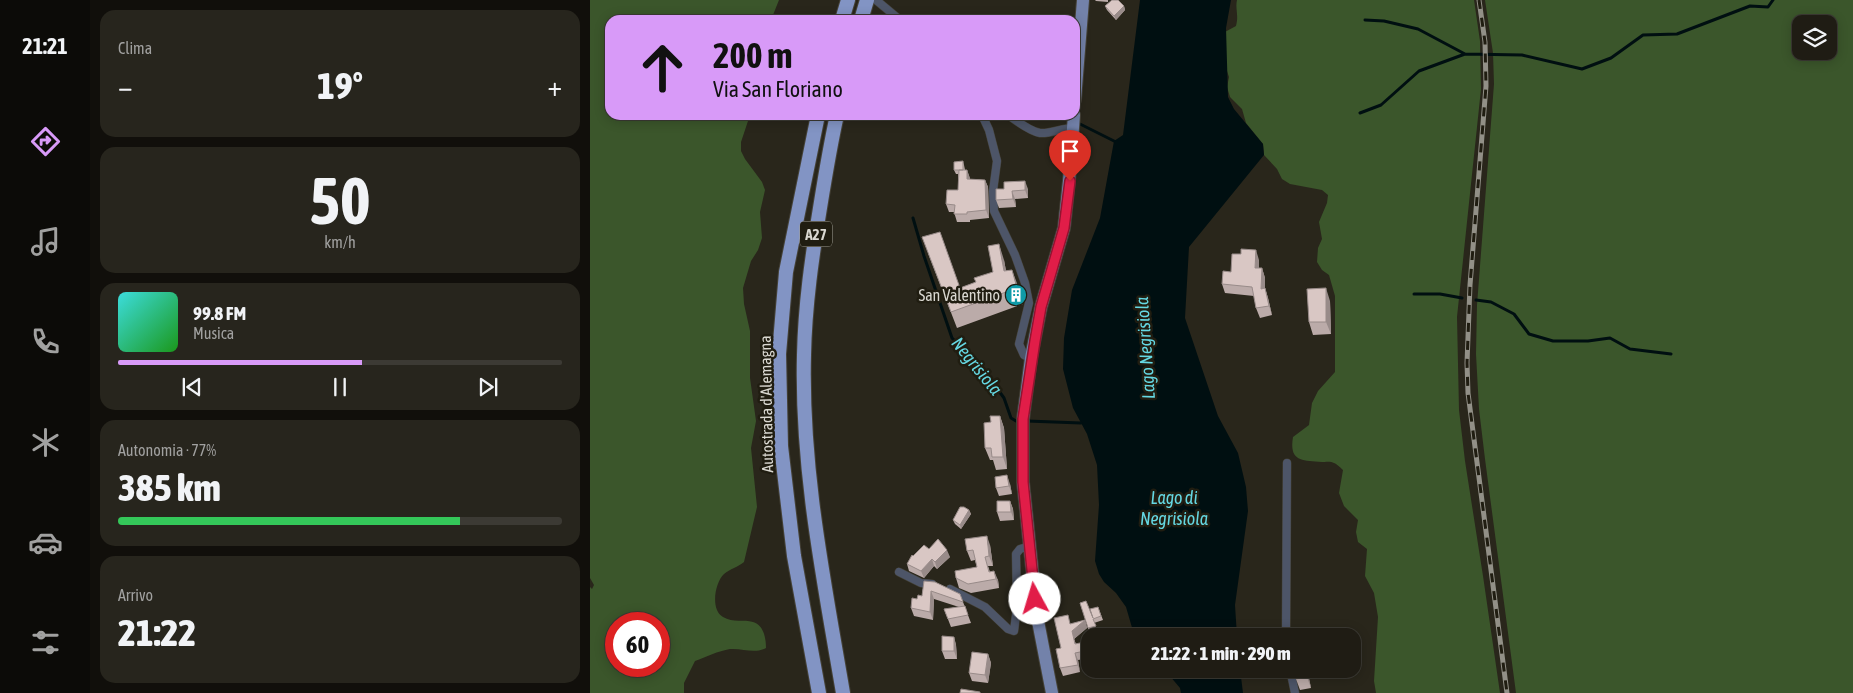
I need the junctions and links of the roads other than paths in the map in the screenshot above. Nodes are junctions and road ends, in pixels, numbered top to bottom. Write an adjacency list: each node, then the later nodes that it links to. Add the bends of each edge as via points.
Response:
1 (848, 0): 5 (highway)
2 (867, 0): 6 (highway)
3 (876, 0): 7 (street)
4 (1084, 0): 8 (main road)
5 (844, 15)
6 (862, 15)
7 (893, 15)
8 (1080, 44)
9 (817, 120): 21 (highway, Autostrada d'Alemagna / A27, via 786,272 779,354 781,446 794,556)
10 (836, 120): 22 (highway, A27, via 809,273 804,355 807,447 817,539)
11 (984, 120): 15 (street, via 997,161 994,211 1015,255 1029,303 1019,344 1024,355)
12 (1016, 120): 14 (street, via 1040,133)
13 (1073, 120): 14 (main road)
14 (1072, 128): 15 (main road, via 1064,228 1041,307)
15 (1031, 358): 17 (main road, via 1023,421 1023,482)
16 (1287, 464): 19 (street)
17 (1030, 546): 18 (street, via 1016,554 1014,630 1008,629 984,607 962,595 939,585 921,583); 23 (main road, via 1037,616)
18 (899, 572)
19 (1286, 628)
20 (1292, 678): 24 (street)
21 (819, 693)
22 (843, 693)
23 (1052, 693)
24 (1295, 693)

